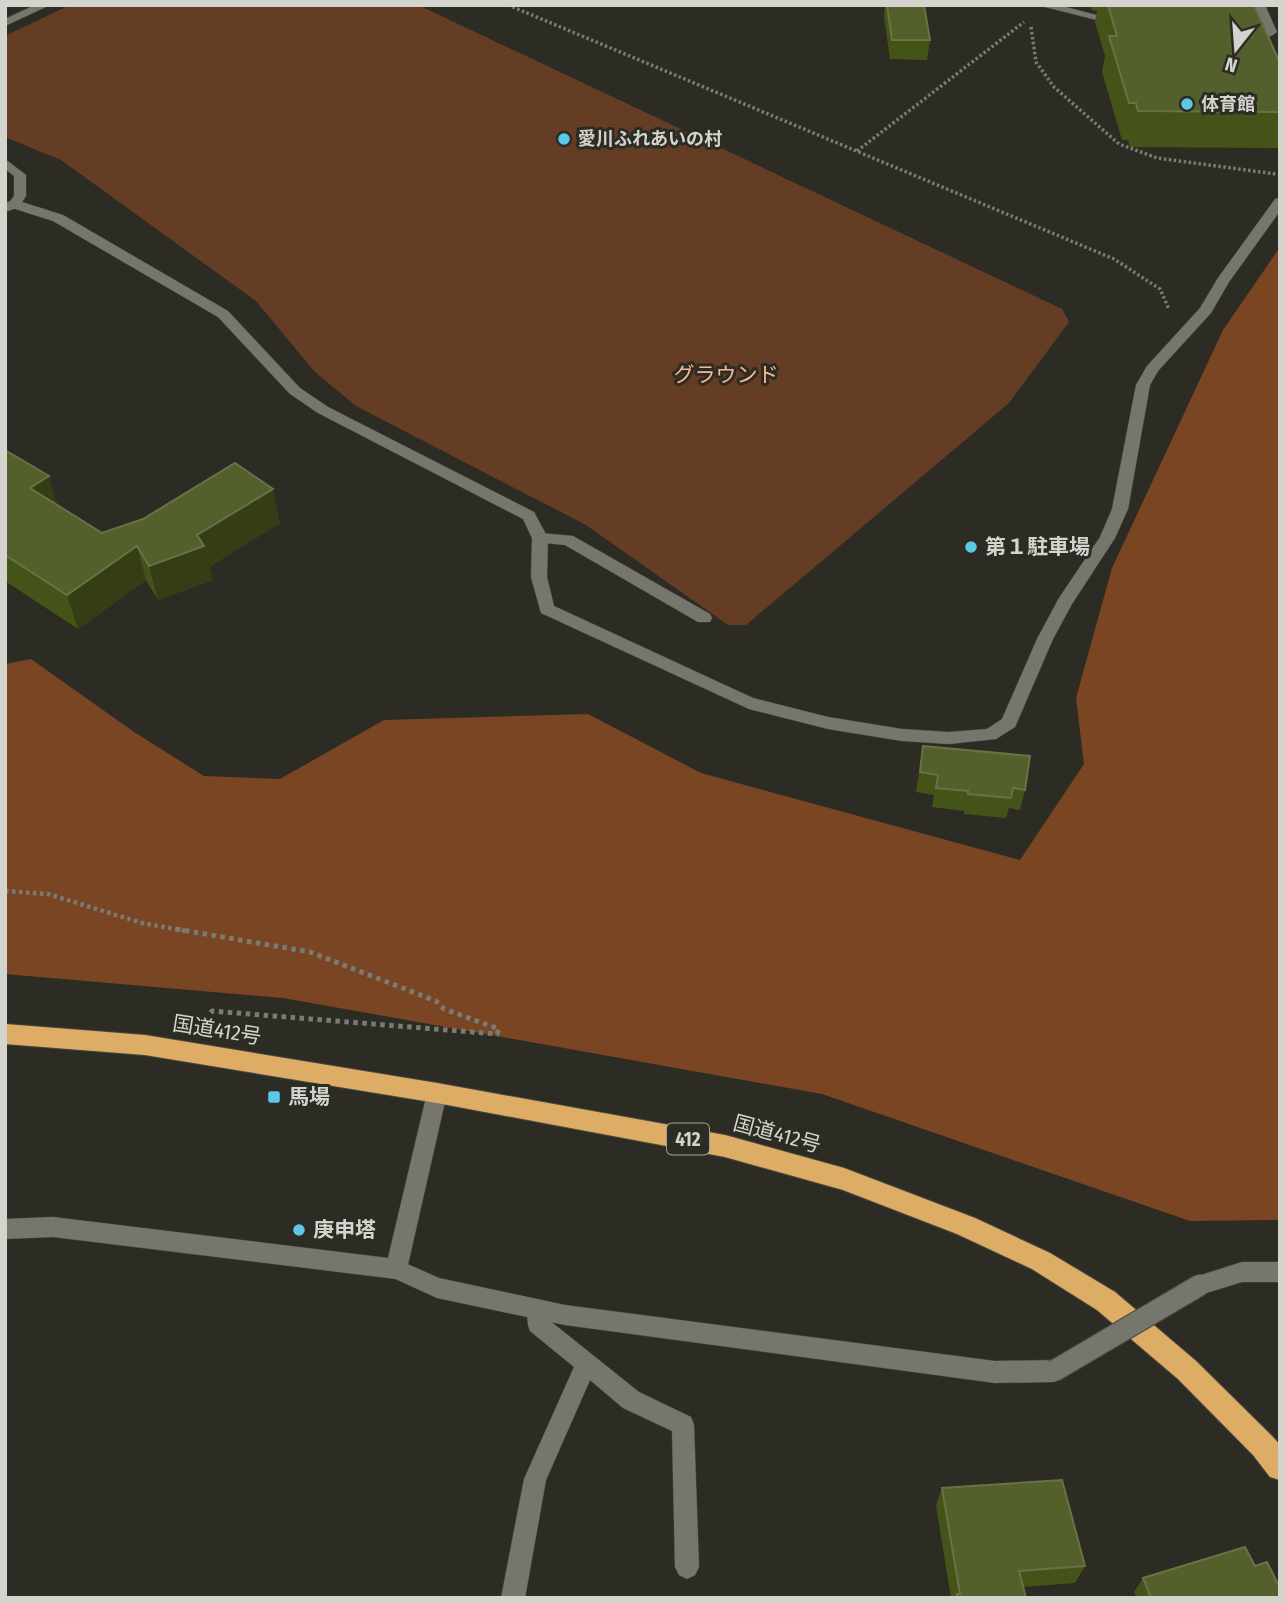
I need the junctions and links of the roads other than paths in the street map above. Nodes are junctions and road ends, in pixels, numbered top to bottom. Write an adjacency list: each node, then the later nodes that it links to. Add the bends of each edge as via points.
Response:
1 (45, 5): 4 (street)
2 (1042, 5): 5 (street)
3 (1259, 5): 7 (street, via 1271,32)
4 (5, 23)
5 (1128, 25)
6 (1226, 34): 7 (street)
7 (1268, 35): 8 (street)
8 (1280, 43)
9 (5, 163): 11 (street, via 20,175 20,196)
10 (1280, 202): 12 (street, via 1206,310 1143,385 1120,509 1055,620 1009,723 990,735 902,735 749,703 547,610 539,577)
11 (10, 206): 12 (street, via 58,218 223,314 295,391 323,410 529,516)
12 (540, 538): 13 (street, via 568,540)
13 (704, 618)
14 (5, 1034): 15 (highway, 国道412号 / 412, via 145,1045)
15 (437, 1093): 17 (street); 21 (highway, 国道412号 / 412, via 725,1146 844,1180 966,1226 1041,1261 1106,1301 1187,1370)
16 (5, 1229): 17 (street, via 53,1227)
17 (396, 1269): 19 (street, via 437,1288)
18 (1280, 1272): 19 (street, bridge, via 1242,1272 1200,1285 1054,1371 995,1372)
19 (538, 1310): 20 (street, via 538,1324)
20 (586, 1364): 22 (street, via 631,1400 683,1425); 23 (street, via 535,1479)
21 (1280, 1467)
22 (687, 1567)
23 (513, 1598)

